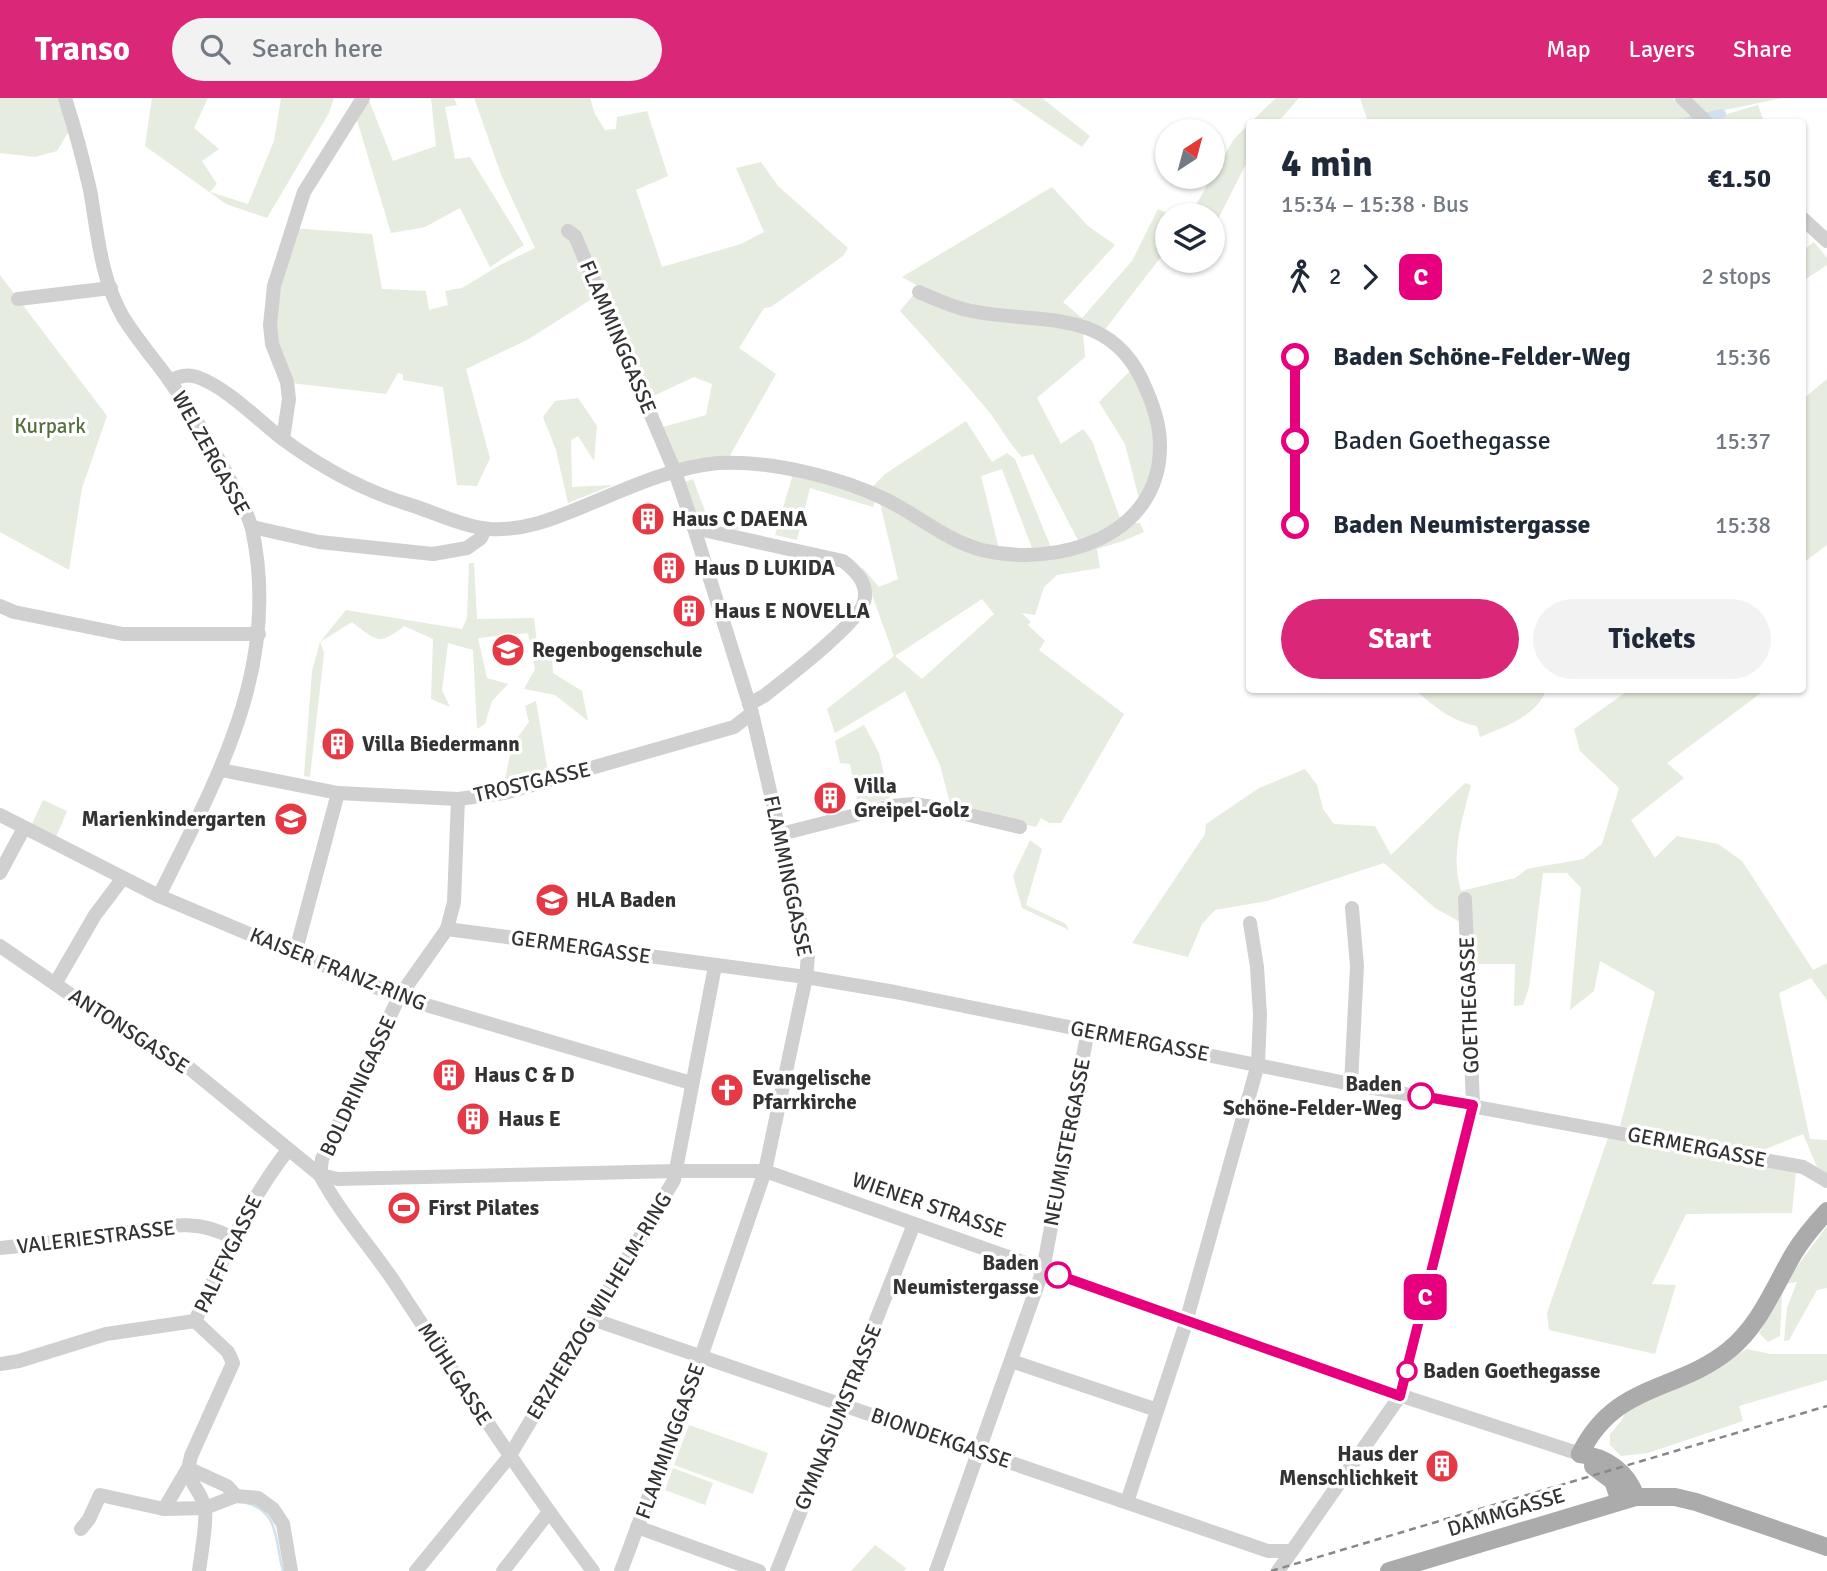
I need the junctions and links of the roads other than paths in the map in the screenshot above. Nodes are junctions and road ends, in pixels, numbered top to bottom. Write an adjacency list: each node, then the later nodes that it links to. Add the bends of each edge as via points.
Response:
1 (65, 98): 8 (street, WELZERGASSE, via 88,181 98,251)
2 (363, 98): 12 (street, via 304,192 274,286 271,335 289,399)
3 (1682, 98): 4 (street)
4 (1703, 119)
5 (1806, 222): 7 (street)
6 (568, 231): 13 (street, FLAMMINGGASSE, via 575,236)
7 (1826, 240)
8 (111, 288): 10 (street); 11 (street, WELZERGASSE, via 123,317)
9 (919, 292): 13 (street, via 968,310 1067,321 1114,343 1143,380 1160,434 1156,480 1135,514 1091,543 1038,554 1003,554 953,540 877,496 798,471 717,463)
10 (18, 299)
11 (170, 381): 12 (street, via 183,375 198,377); 14 (street, WELZERGASSE, via 218,457)
12 (283, 439): 16 (street, via 386,498)
13 (675, 472): 15 (street, FLAMMINGGASSE); 16 (street, via 539,525)
14 (252, 527): 16 (street, via 319,542 433,554 467,548); 18 (street, WELZERGASSE, via 261,601)
15 (694, 528): 19 (street, FLAMMINGGASSE); 19 (street, TROSTGASSE, via 843,561 858,572 865,591 859,612)
16 (485, 529)
17 (0, 606): 18 (street, via 123,634)
18 (259, 634): 20 (street, WELZERGASSE, via 254,669)
19 (750, 709): 22 (street, TROSTGASSE, via 734,727 504,793); 26 (street, FLAMMINGGASSE)
20 (221, 770): 21 (street, TROSTGASSE); 29 (street, WELZERGASSE)
21 (338, 793): 22 (street, TROSTGASSE); 35 (street)
22 (458, 799): 33 (street, via 454,902)
23 (0, 815): 25 (street, KAISER FRANZ-RING)
24 (1020, 827): 26 (street, via 914,804)
25 (24, 828): 27 (street); 28 (street, KAISER FRANZ-RING)
26 (781, 834): 37 (street, FLAMMINGGASSE, via 808,956)
27 (0, 873)
28 (123, 878): 29 (street, KAISER FRANZ-RING); 38 (street, via 95,915)
29 (159, 896): 35 (street, KAISER FRANZ-RING)
30 (1465, 899): 44 (street, GOETHEGASSE)
31 (1352, 908): 43 (street, via 1357,966)
32 (1250, 923): 41 (street, via 1260,1015)
33 (447, 929): 36 (street, GERMERGASSE); 39 (street, BOLDRINIGASSE)
34 (0, 946): 38 (street, ANTONSGASSE)
35 (295, 954): 39 (street, KAISER FRANZ-RING)
36 (715, 966): 37 (street, GERMERGASSE); 42 (street, ERZHERZOG WILHELM-RING)
37 (806, 977): 40 (street, GERMERGASSE); 47 (street, FLAMMINGGASSE)
38 (55, 984): 45 (street, ANTONSGASSE, via 172,1056)
39 (399, 997): 42 (street, KAISER FRANZ-RING); 48 (street, BOLDRINIGASSE, via 322,1159)
40 (1088, 1030): 41 (street, GERMERGASSE); 54 (street, NEUMISTERGASSE)
41 (1258, 1063): 43 (street, GERMERGASSE); 56 (street)
42 (691, 1083): 46 (street, ERZHERZOG WILHELM-RING)
43 (1351, 1084): 44 (street, GERMERGASSE)
44 (1473, 1105): 49 (street, GERMERGASSE, via 1803,1167); 61 (street, GOETHEGASSE)
45 (288, 1150): 48 (street, ANTONSGASSE); 52 (street, PALFFYGASSE)
46 (676, 1171): 47 (street, WIENER STRASSE); 48 (street, WIENER STRASSE); 55 (street, ERZHERZOG WILHELM-RING)
47 (765, 1171): 51 (street, WIENER STRASSE); 58 (street, FLAMMINGGASSE)
48 (320, 1175): 66 (street, MÜHLGASSE)
49 (1827, 1181)
50 (1827, 1211): 65 (main road, via 1796,1251 1744,1337 1701,1367 1620,1404)
51 (914, 1224): 54 (street, WIENER STRASSE); 62 (street, GYMNASIUMSTRASSE)
52 (232, 1238): 53 (street, VALERIESTRASSE, via 205,1227 154,1226); 57 (street, PALFFYGASSE)
53 (0, 1248)
54 (1043, 1270): 56 (street, WIENER STRASSE); 59 (street, NEUMISTERGASSE)
55 (592, 1319): 58 (street, BIONDEKGASSE); 66 (street, ERZHERZOG WILHELM-RING)
56 (1186, 1320): 61 (street, WIENER STRASSE); 63 (street)
57 (195, 1321): 60 (street, via 106,1334); 67 (street, PALFFYGASSE, via 228,1352 233,1363)
58 (701, 1357): 62 (street, BIONDEKGASSE); 74 (street, FLAMMINGGASSE)
59 (1012, 1362): 63 (street); 64 (street, NEUMISTERGASSE)
60 (0, 1364)
61 (1400, 1396): 65 (street, WIENER STRASSE); 77 (street)
62 (843, 1405): 64 (street, BIONDEKGASSE); 85 (street, GYMNASIUMSTRASSE)
63 (1157, 1410): 70 (street)
64 (979, 1451): 70 (street, BIONDEKGASSE); 86 (street, NEUMISTERGASSE)
65 (1580, 1454): 69 (main road, WIENER STRASSE, via 1620,1471 1631,1483)
66 (509, 1457): 73 (street, MÜHLGASSE); 80 (street, ERZHERZOG WILHELM-RING)
67 (188, 1468): 68 (street, via 227,1486); 71 (street); 72 (street, PALFFYGASSE)
68 (236, 1496): 71 (street); 79 (street, via 258,1498 274,1509 283,1524)
69 (1628, 1499): 76 (main road, via 1675,1497 1696,1502); 88 (main road, DAMMGASSE)
70 (1127, 1502): 77 (street, BIONDEKGASSE, via 1268,1551)
71 (205, 1508): 72 (street); 78 (street)
72 (164, 1509): 75 (street, via 100,1495)
73 (549, 1512): 81 (street); 82 (street, MÜHLGASSE)
74 (637, 1527): 83 (street, FLAMMINGGASSE); 84 (street)
75 (81, 1529)
76 (1827, 1547)
77 (1290, 1551): 87 (street)
78 (199, 1571)
79 (291, 1571)
80 (416, 1571)
81 (503, 1571)
82 (593, 1571)
83 (621, 1571)
84 (759, 1571)
85 (777, 1571)
86 (936, 1571)
87 (1278, 1571)
88 (1390, 1571)

